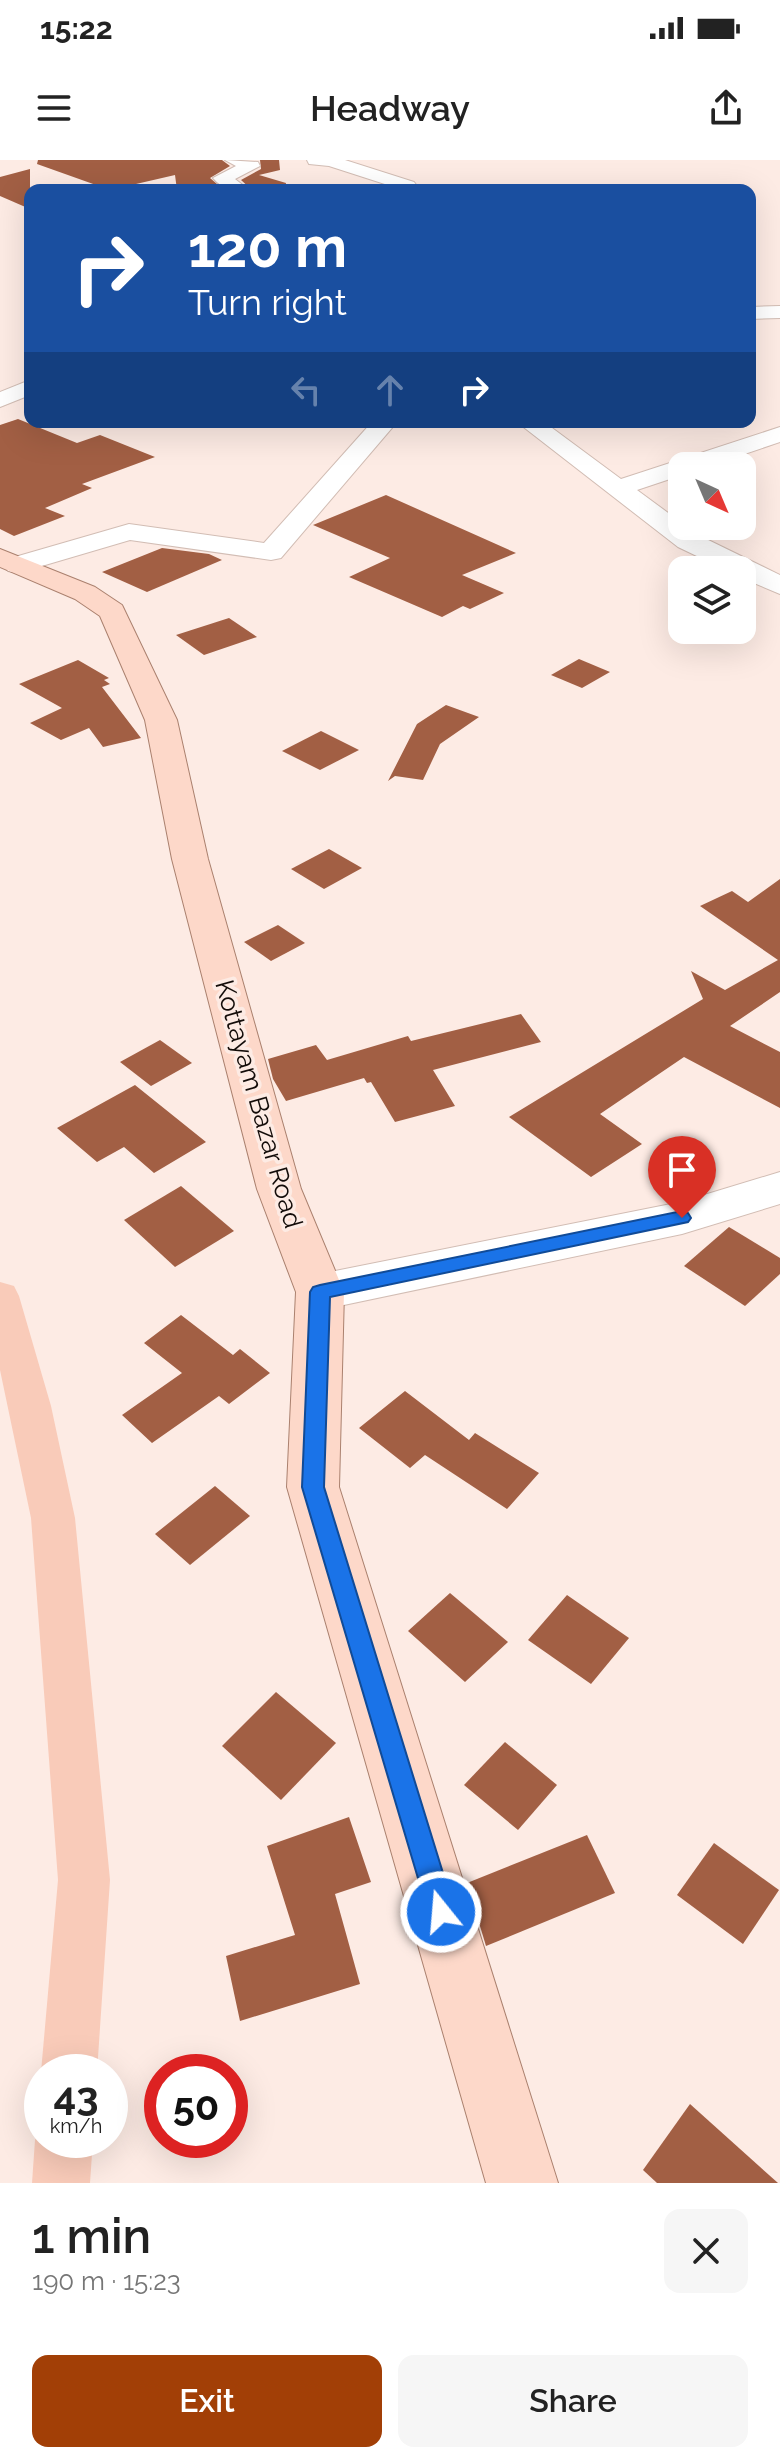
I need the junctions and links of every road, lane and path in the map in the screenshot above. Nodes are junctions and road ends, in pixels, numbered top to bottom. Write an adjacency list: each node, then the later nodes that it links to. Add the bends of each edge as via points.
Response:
1 (233, 160): 5 (street, via 259,165 222,178)
2 (327, 160): 6 (street)
3 (203, 182): 4 (street)
4 (211, 184)
5 (228, 184)
6 (402, 184)
7 (780, 312): 8 (street)
8 (756, 313)
9 (24, 390): 10 (street)
10 (0, 400)
11 (380, 428): 18 (street, via 271,552 129,532)
12 (537, 428): 17 (street)
13 (748, 428): 14 (street)
14 (780, 432): 15 (street)
15 (725, 452)
16 (668, 472): 17 (street)
17 (618, 488): 19 (street, via 688,541)
18 (9, 561): 21 (main road, Kottayam Bazar Road, via 85,593 112,611 161,720 190,859 279,1189)
19 (780, 586)
20 (780, 1188): 21 (street, via 682,1218)
21 (320, 1292): 22 (main road, Kottayam Bazar Road, via 313,1487)
22 (522, 2183)

